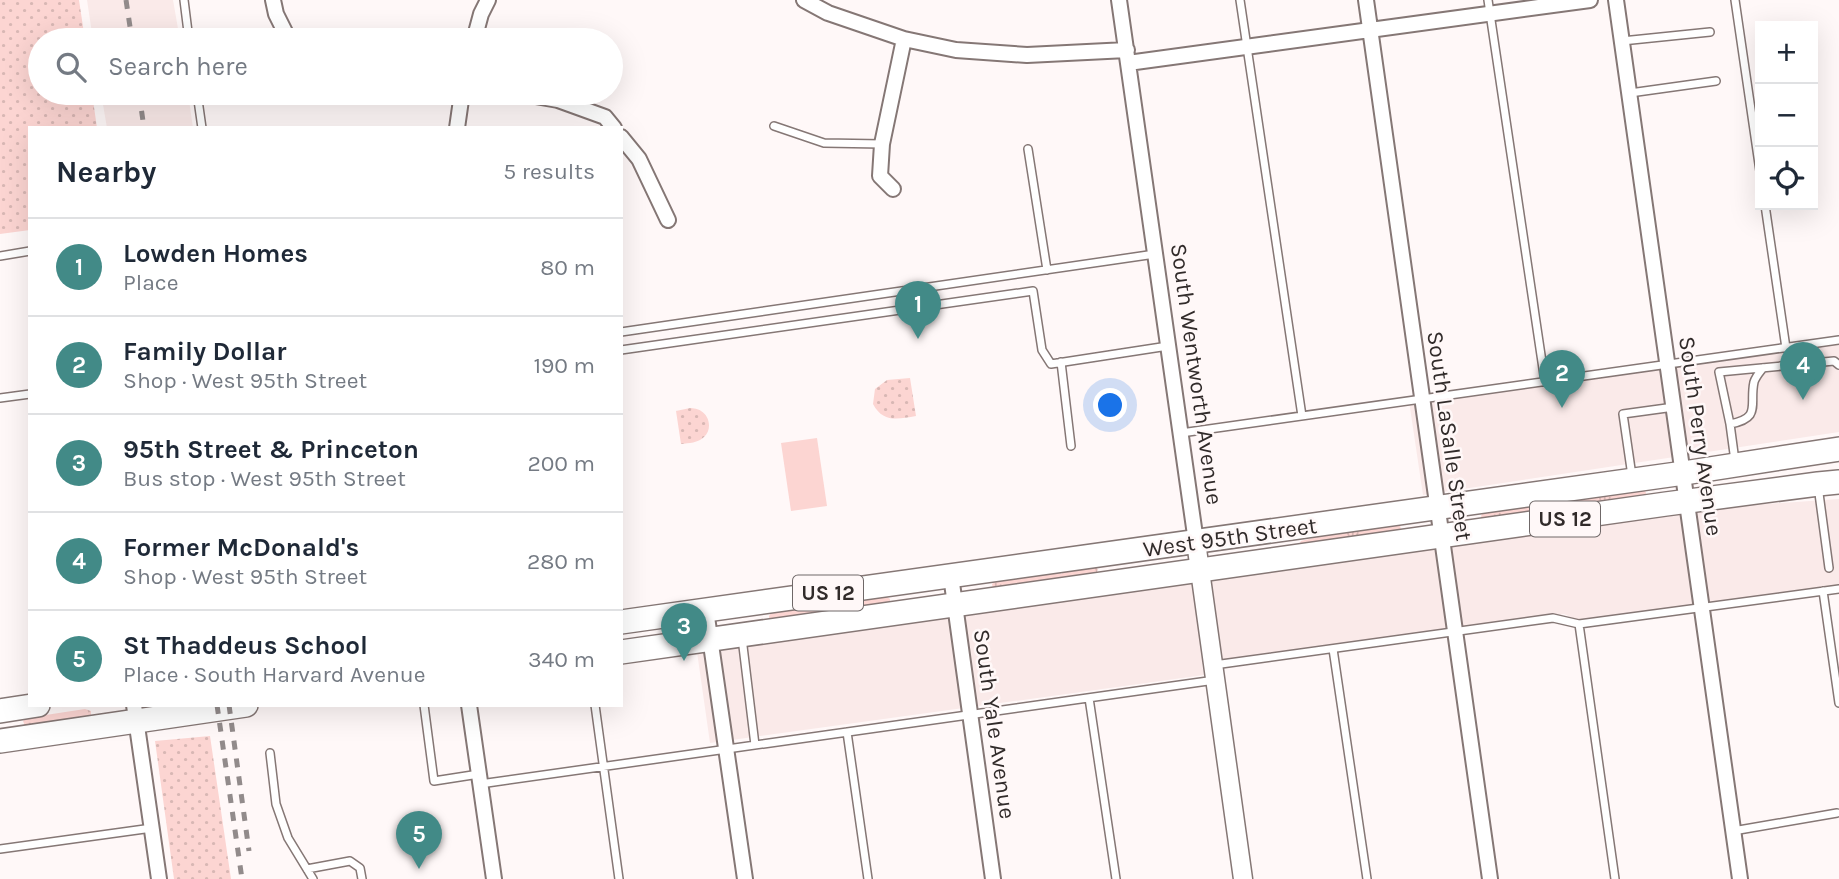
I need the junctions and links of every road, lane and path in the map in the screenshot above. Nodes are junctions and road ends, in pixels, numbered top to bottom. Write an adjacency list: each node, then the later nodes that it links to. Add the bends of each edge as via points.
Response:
1 (184, 0): 12 (lane)
2 (273, 0): 13 (street)
3 (488, 0): 14 (street)
4 (804, 0): 17 (street)
5 (1119, 0): 20 (street, South Wentworth Avenue)
6 (1240, 0): 19 (lane)
7 (1366, 0): 15 (street, South LaSalle Street)
8 (1590, 0): 11 (street)
9 (1616, 0): 18 (street, South Perry Avenue)
10 (1735, 0): 32 (lane)
11 (1489, 7): 15 (street); 50 (lane)
12 (188, 28)
13 (283, 28)
14 (477, 28)
15 (1370, 30): 19 (street); 53 (street, South LaSalle Street)
16 (1710, 32): 18 (lane)
17 (904, 39): 20 (street, via 956,50); 31 (street)
18 (1622, 41): 22 (street, South Perry Avenue)
19 (1246, 47): 20 (street); 55 (lane)
20 (1127, 57): 38 (street, South Wentworth Avenue)
21 (1716, 81): 22 (lane)
22 (1629, 93): 47 (street, South Perry Avenue)
23 (199, 105): 26 (lane)
24 (460, 105): 27 (street)
25 (572, 105): 28 (street, via 605,117)
26 (202, 126)
27 (457, 126)
28 (612, 126)
29 (775, 126): 31 (lane, via 824,143)
30 (623, 139): 36 (street, via 639,159)
31 (882, 144): 34 (street, via 880,176)
32 (1756, 147)
33 (1028, 149): 40 (lane)
34 (893, 189)
35 (1766, 210): 44 (lane)
36 (668, 220)
37 (28, 251): 39 (lane)
38 (1155, 254): 40 (lane); 43 (street, South Wentworth Avenue)
39 (0, 256)
40 (1046, 270): 41 (lane)
41 (623, 332)
42 (1839, 340): 44 (lane)
43 (1168, 346): 46 (lane); 57 (street, South Wentworth Avenue)
44 (1786, 348): 47 (lane)
45 (623, 350): 46 (lane, via 1033,290 1042,349 1051,364)
46 (1062, 362): 58 (lane)
47 (1668, 364): 50 (lane); 54 (street, South Perry Avenue)
48 (1839, 365): 49 (lane, via 1834,360)
49 (1763, 368): 56 (lane, via 1755,379 1751,414 1744,422); 56 (lane, via 1719,372)
50 (1545, 382): 53 (lane)
51 (28, 394): 52 (lane)
52 (0, 398)
53 (1422, 399): 55 (lane); 65 (street, South LaSalle Street)
54 (1674, 407): 61 (street, South Perry Avenue); 62 (lane, via 1623,414)
55 (1303, 416): 57 (lane)
56 (1730, 425): 60 (lane)
57 (1181, 433): 67 (street, South Wentworth Avenue)
58 (1071, 446)
59 (1839, 449): 60 (main road, West 95th Street / US 12)
60 (1736, 465): 61 (main road, West 95th Street / US 12)
61 (1684, 473): 62 (main road, West 95th Street / US 12); 64 (street, South Perry Avenue)
62 (1632, 480): 65 (main road, West 95th Street / US 12)
63 (1828, 483): 64 (main road, West 95th Street / US 12); 68 (lane)
64 (1688, 501): 66 (main road, West 95th Street / US 12); 74 (street, South Perry Avenue)
65 (1437, 508): 66 (street, South LaSalle Street); 67 (main road, West 95th Street / US 12)
66 (1442, 537): 69 (main road, West 95th Street / US 12); 78 (street, South LaSalle Street)
67 (1196, 542): 69 (street, South Wentworth Avenue); 70 (main road, West 95th Street / US 12)
68 (1829, 568)
69 (1200, 571): 73 (main road, West 95th Street / US 12); 83 (street, South Wentworth Avenue)
70 (951, 576): 73 (street, South Yale Avenue); 75 (main road, West 95th Street / US 12)
71 (1839, 589): 72 (lane)
72 (1823, 591): 74 (lane); 85 (lane)
73 (955, 605): 79 (main road, West 95th Street / US 12); 93 (street, South Yale Avenue)
74 (1702, 607): 77 (lane); 103 (street, South Perry Avenue)
75 (706, 610): 76 (main road, West 95th Street / US 12); 80 (street)
76 (623, 622)
77 (1579, 624): 78 (lane, via 1553,618); 118 (lane)
78 (1455, 632): 81 (lane); 117 (street, South LaSalle Street)
79 (742, 634): 80 (main road, West 95th Street / US 12); 96 (lane)
80 (710, 639): 82 (main road, West 95th Street / US 12); 97 (street)
81 (1333, 649): 83 (lane); 116 (lane)
82 (623, 652)
83 (1214, 672): 84 (lane); 115 (street, South Wentworth Avenue)
84 (1089, 698): 93 (lane); 114 (lane)
85 (1839, 703)
86 (28, 706): 91 (main road)
87 (218, 707): 92 (main road)
88 (424, 707): 100 (lane, via 434,781)
89 (469, 707): 100 (street)
90 (595, 707): 99 (lane)
91 (0, 710)
92 (135, 713): 95 (main road); 102 (street)
93 (970, 715): 94 (lane); 113 (street, South Yale Avenue)
94 (847, 732): 96 (lane); 112 (lane)
95 (0, 741)
96 (755, 745): 97 (lane)
97 (726, 749): 99 (lane); 111 (street)
98 (270, 753): 105 (lane, via 276,804 288,838)
99 (603, 767): 100 (lane); 110 (lane)
100 (479, 779): 109 (street)
101 (1837, 813): 103 (lane)
102 (152, 828): 104 (lane); 106 (street)
103 (1734, 831): 119 (street, South Perry Avenue)
104 (0, 849)
105 (307, 869): 107 (lane); 108 (lane, via 350,861 360,868)
106 (159, 879)
107 (313, 879)
108 (362, 879)
109 (494, 879)
110 (619, 879)
111 (744, 879)
112 (868, 879)
113 (993, 879)
114 (1116, 879)
115 (1243, 879)
116 (1367, 879)
117 (1490, 879)
118 (1615, 879)
119 (1740, 879)

